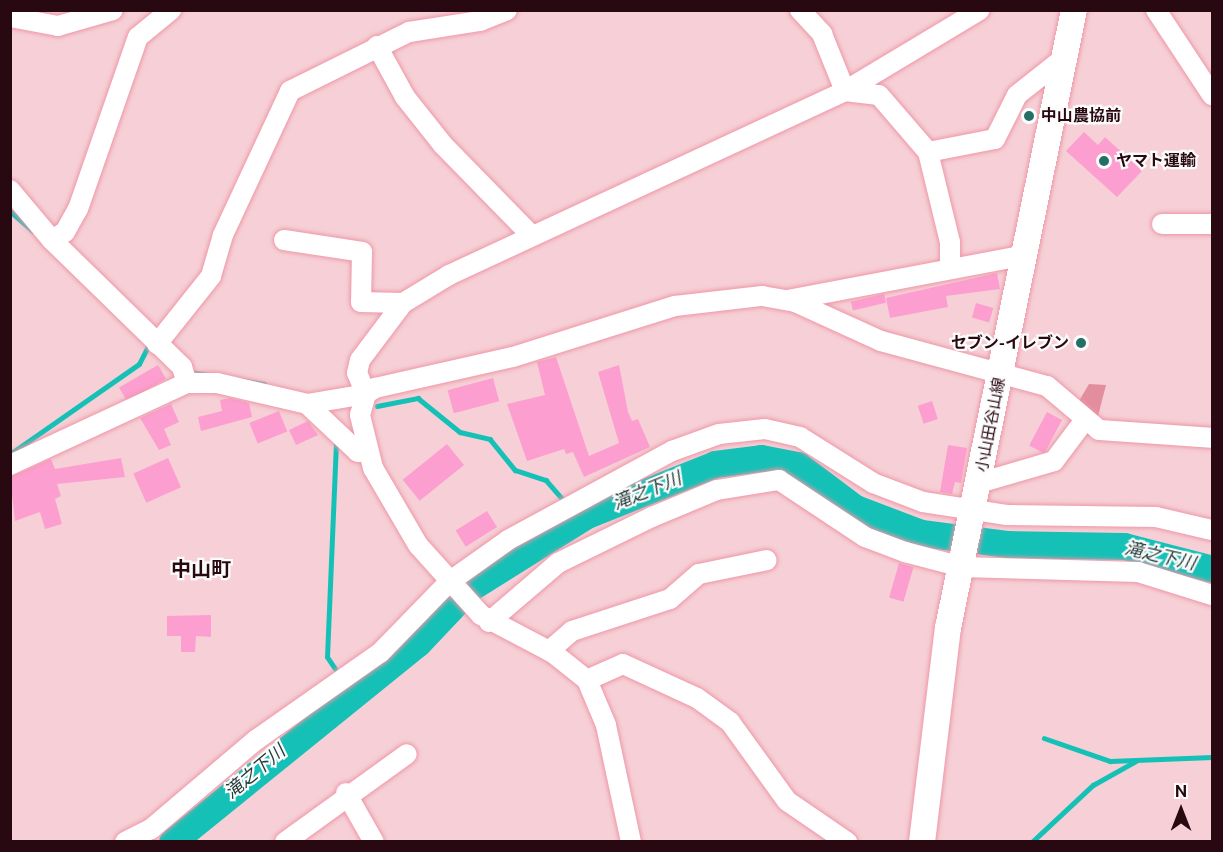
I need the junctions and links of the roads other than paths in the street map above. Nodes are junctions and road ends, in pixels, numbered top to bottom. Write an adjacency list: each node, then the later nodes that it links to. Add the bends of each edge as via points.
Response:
1 (113, 10): 8 (street, via 58,26)
2 (171, 10): 18 (street, via 138,37 78,209 64,232)
3 (507, 10): 9 (street, via 480,21 429,25)
4 (800, 10): 11 (street, via 822,34)
5 (980, 10): 11 (street)
6 (1074, 10): 10 (main road, 小山田谷山線)
7 (1156, 10): 12 (street)
8 (10, 17)
9 (377, 46): 17 (street, via 405,97 443,145); 24 (street, via 290,91 223,235 211,276)
10 (1059, 62): 13 (street, via 1017,95 995,139); 20 (main road, 小山田谷山線)
11 (845, 92): 13 (street, via 879,95); 17 (street)
12 (1212, 95)
13 (928, 152): 21 (street)
14 (10, 190): 18 (street)
15 (1162, 224): 16 (street)
16 (1212, 224)
17 (532, 236): 23 (street)
18 (52, 240): 24 (street)
19 (284, 240): 23 (street, via 362,252 361,302)
20 (1022, 256): 21 (street); 25 (main road, 小山田谷山線)
21 (950, 269): 22 (street)
22 (787, 300): 25 (street, via 881,341); 27 (street, via 732,297 675,306 513,357 386,383)
23 (403, 303): 27 (street, via 360,360 357,373)
24 (156, 344): 26 (street)
25 (1001, 374): 29 (street, via 1047,386); 33 (main road, 小山田谷山線)
26 (185, 376): 28 (street); 32 (street)
27 (366, 394): 28 (street); 31 (street, via 360,415)
28 (307, 404): 31 (street, via 358,452)
29 (1084, 421): 30 (street, via 1122,434); 33 (street, via 1054,461)
30 (1212, 438)
31 (366, 452): 38 (street, via 408,530)
32 (10, 465)
33 (979, 483): 34 (main road, 小山田谷山線)
34 (973, 515): 35 (street, via 1155,518); 37 (main road, 小山田谷山線); 38 (street, via 896,493 814,442 765,429 718,434 672,451 558,510)
35 (1212, 530)
36 (767, 560): 41 (street, via 699,574 670,599 573,631)
37 (963, 564): 39 (street, via 1110,569); 40 (street, via 865,537 779,480 758,481 717,490 558,563); 50 (main road, 小山田谷山線, via 946,639)
38 (451, 584): 40 (street); 45 (street, via 380,653 256,740 151,829)
39 (1212, 595)
40 (485, 618): 41 (street)
41 (549, 651): 42 (street)
42 (587, 680): 48 (street, via 606,725); 49 (street, via 623,664 698,698 730,722 787,801)
43 (407, 754): 44 (street)
44 (346, 793): 46 (street); 47 (street)
45 (125, 842)
46 (285, 842)
47 (374, 842)
48 (631, 842)
49 (847, 842)
50 (922, 842)

